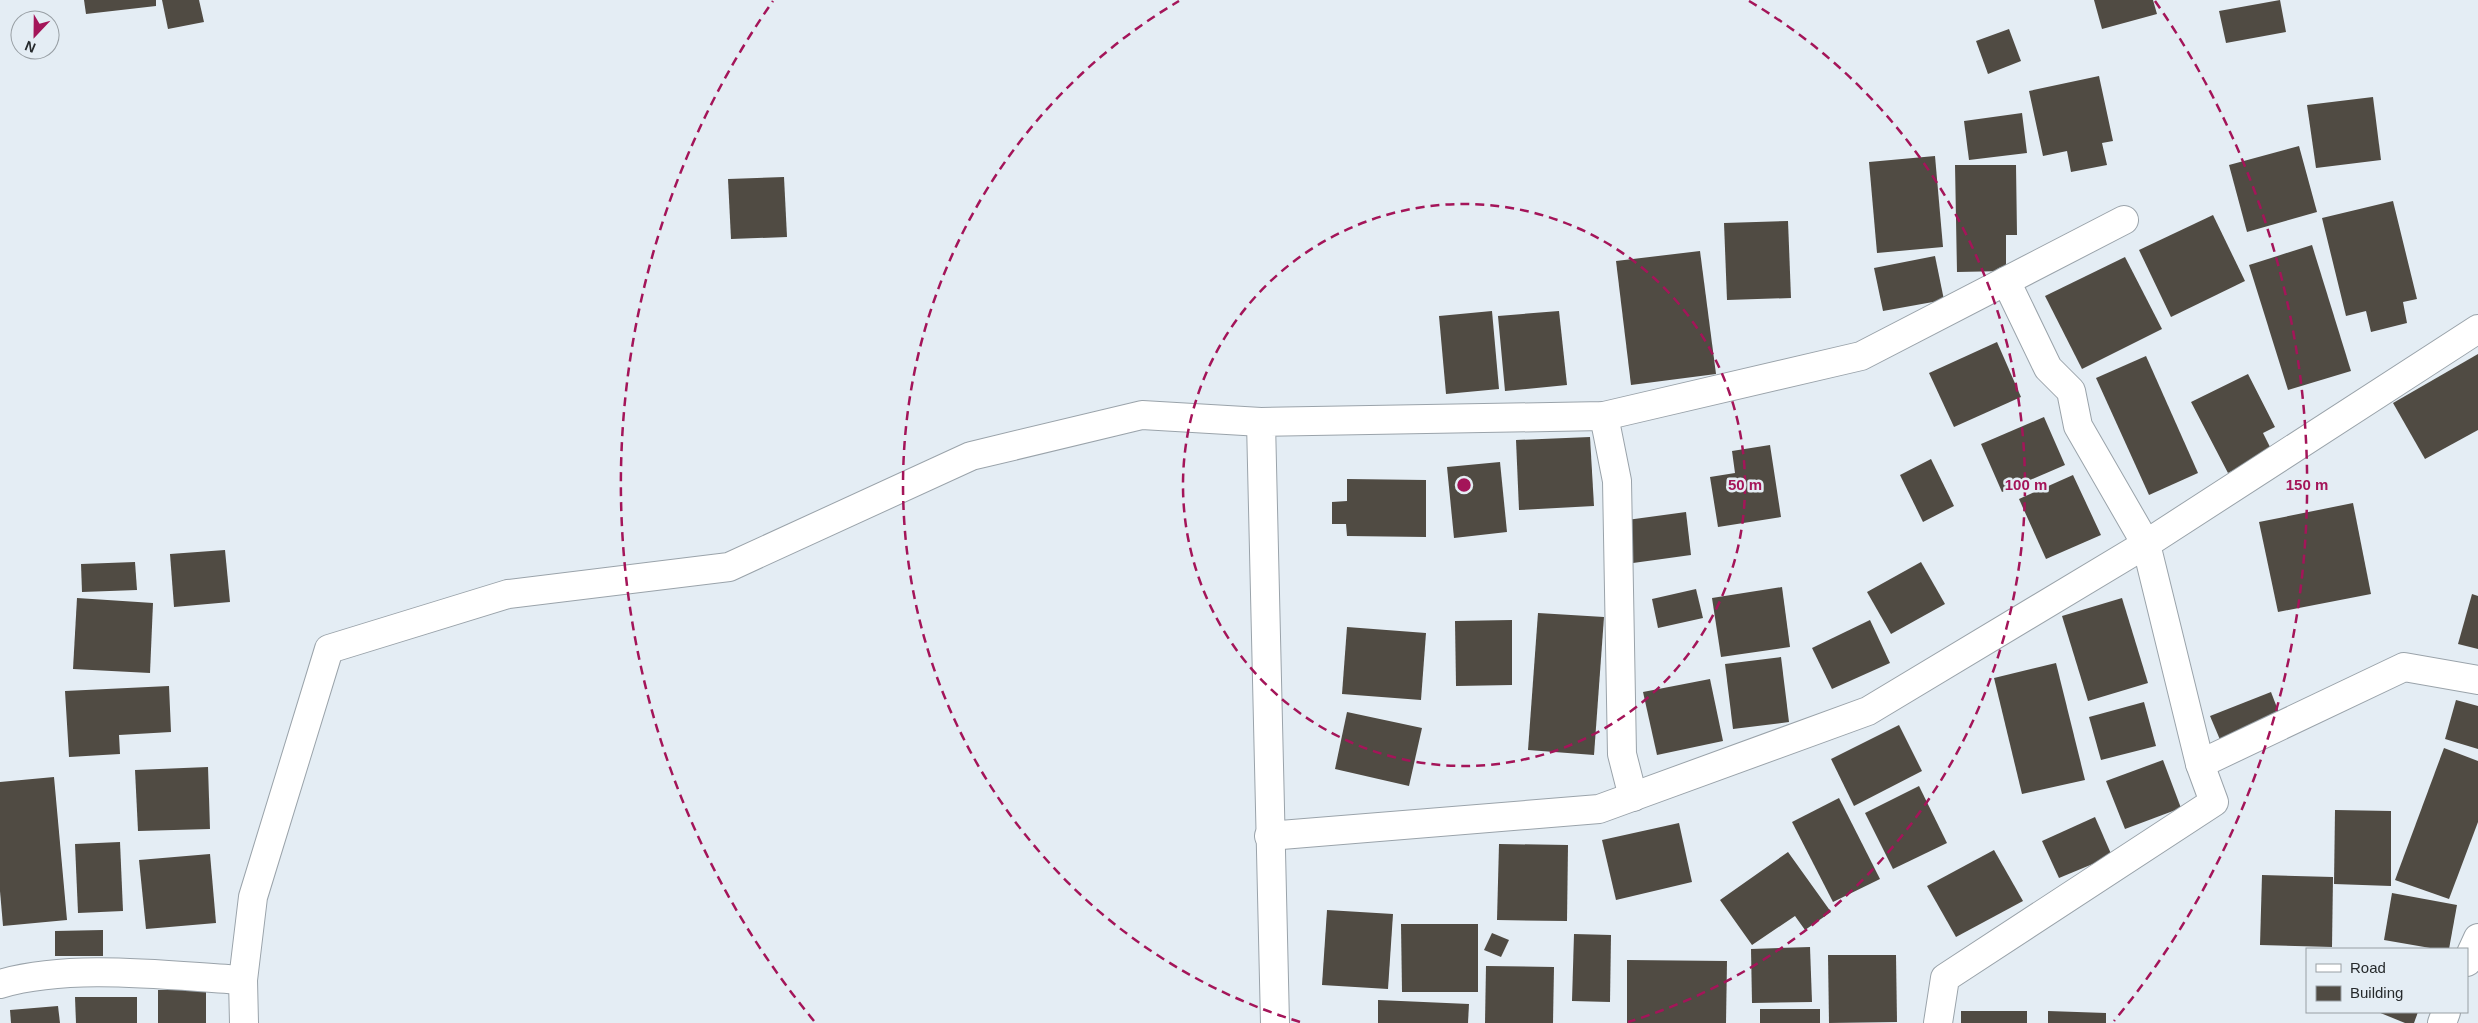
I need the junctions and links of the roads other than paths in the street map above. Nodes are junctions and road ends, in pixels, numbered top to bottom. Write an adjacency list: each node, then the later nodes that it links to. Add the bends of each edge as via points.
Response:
1 (2124, 220): 2 (street)
2 (2006, 281): 4 (street, via 1861,356); 6 (street, via 2048,368 2071,391 2078,426)
3 (2478, 329): 6 (street)
4 (1604, 416): 5 (street); 9 (street, via 1617,481 1622,754)
5 (1260, 422): 10 (street); 13 (street, via 1142,415 971,456 729,567 508,594 329,649 253,897)
6 (2146, 544): 8 (street); 9 (street, via 1868,712)
7 (2478, 680): 8 (street, via 2404,667)
8 (2200, 764): 17 (street, via 2214,802 1945,978)
9 (1633, 797): 10 (street, via 1599,809)
10 (1269, 836): 16 (street)
11 (2478, 938): 12 (street)
12 (2468, 960)
13 (244, 980): 14 (street, via 106,973 26,976); 15 (street)
14 (0, 984)
15 (244, 1023)
16 (1275, 1023)
17 (1938, 1023)

